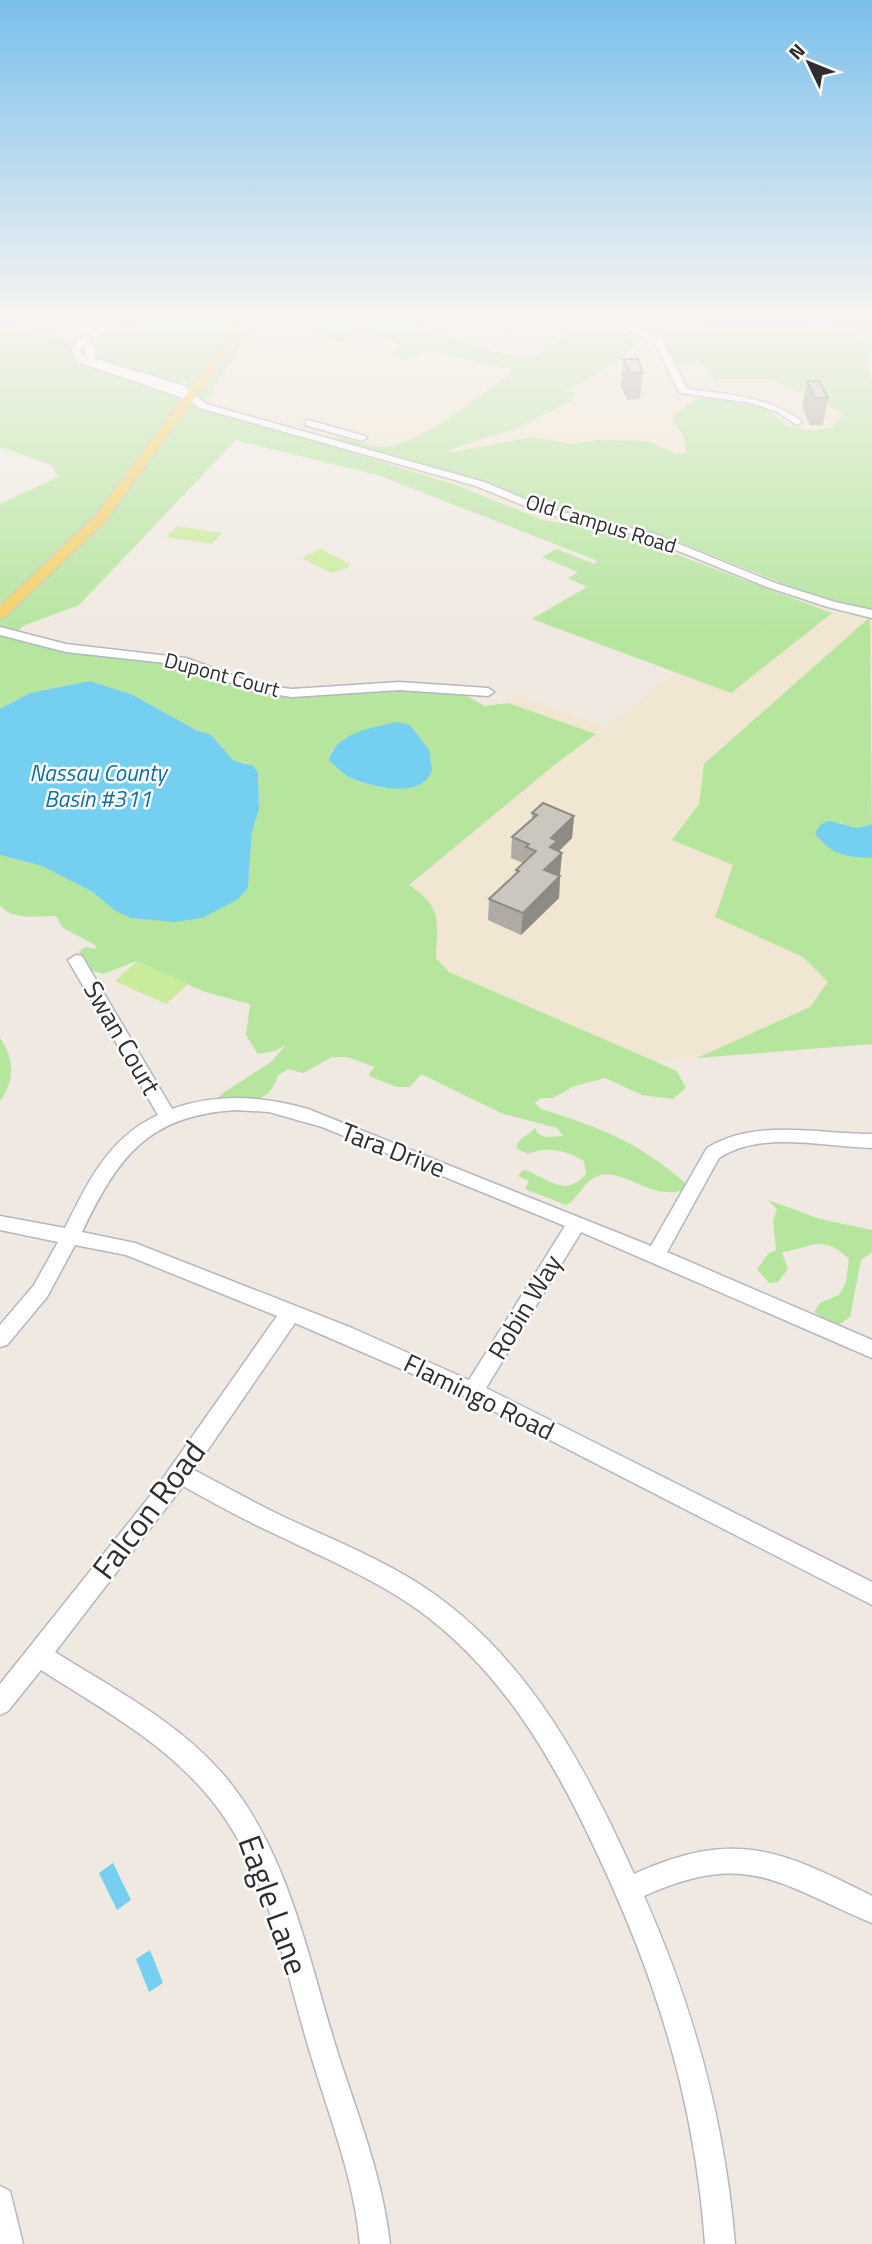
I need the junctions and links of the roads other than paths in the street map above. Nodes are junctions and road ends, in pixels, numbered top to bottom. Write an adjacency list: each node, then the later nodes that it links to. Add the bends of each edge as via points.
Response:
1 (172, 424): 3 (main road, via 100,519)
2 (268, 424): 4 (street, Old Campus Road, via 480,484 546,511 648,535 771,585)
3 (0, 614)
4 (872, 614)
5 (0, 631): 6 (street, Dupont Court, via 66,648 186,662 257,688 292,693 399,686)
6 (488, 692)
7 (76, 960): 8 (street, Swan Court)
8 (168, 1117): 10 (street, Tara Drive, via 231,1105 267,1105 291,1111); 12 (street, Tara Drive, via 135,1135 112,1158)
9 (872, 1141): 13 (street, via 758,1138 723,1144 713,1153)
10 (576, 1222): 13 (street, Tara Drive); 17 (street, Robin Way)
11 (0, 1223): 12 (street, Flamingo Road)
12 (72, 1235): 14 (street, Flamingo Road, via 128,1248); 15 (street, Tara Drive, via 29,1308)
13 (656, 1255): 16 (street, Tara Drive)
14 (291, 1312): 17 (street, Flamingo Road); 18 (street, Falcon Road)
15 (0, 1339)
16 (872, 1349)
17 (473, 1391): 19 (street, Flamingo Road)
18 (180, 1473): 20 (street, Falcon Road); 22 (street, via 399,1585 444,1615 484,1653 543,1726)
19 (872, 1594)
20 (37, 1655): 21 (street, Falcon Road); 26 (street, Eagle Lane, via 171,1743 213,1782 242,1820 289,1942 359,2164)
21 (0, 1703)
22 (629, 1889): 23 (street, via 664,1871 740,1858 804,1875); 27 (street, via 677,2014 702,2103)
23 (872, 1910)
24 (0, 2201): 25 (street)
25 (8, 2244)
26 (375, 2244)
27 (720, 2244)

